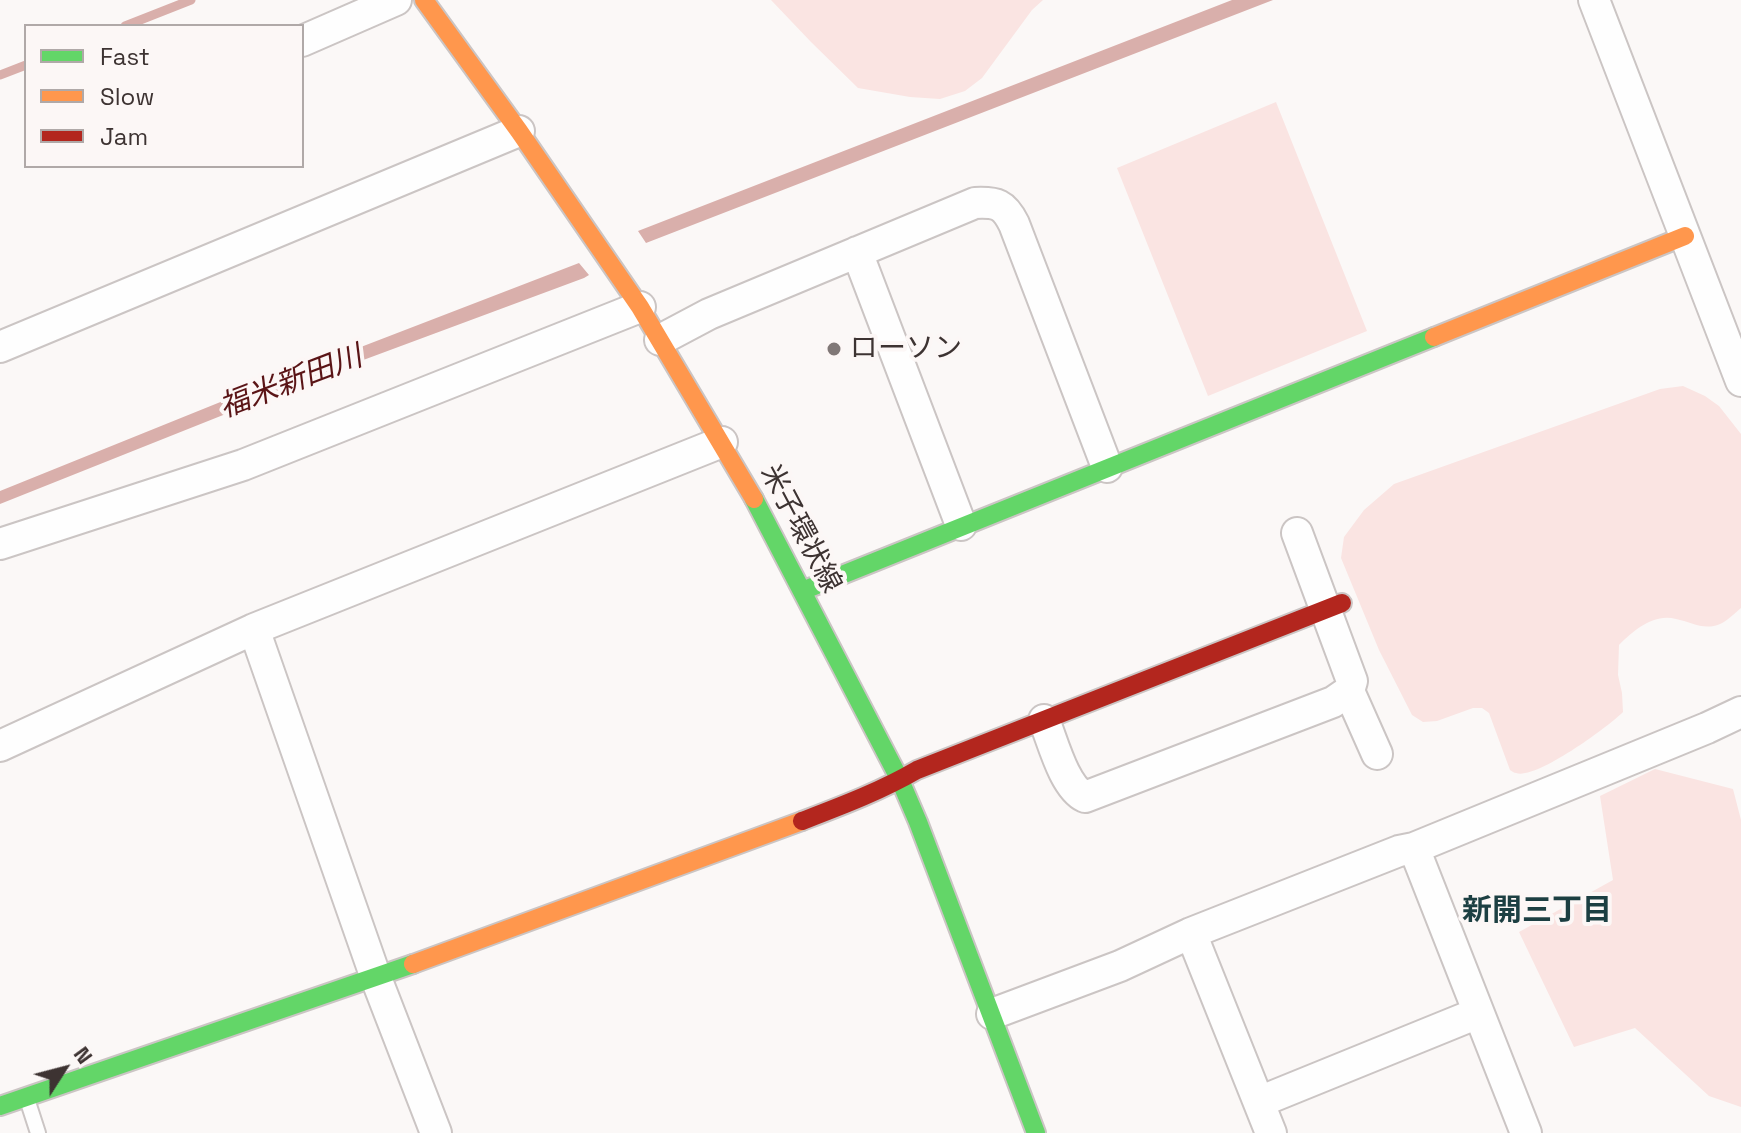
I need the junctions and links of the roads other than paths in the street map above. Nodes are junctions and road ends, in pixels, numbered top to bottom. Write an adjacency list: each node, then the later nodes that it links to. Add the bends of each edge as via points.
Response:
1 (396, 0): 4 (street)
2 (424, 0): 5 (street, 米子環状線)
3 (1594, 0): 6 (street)
4 (304, 40)
5 (519, 131): 8 (street, 米子環状線); 10 (street)
6 (1685, 236): 11 (street); 13 (street)
7 (857, 252): 9 (street); 13 (street, via 975,203 988,202 1008,212); 14 (street)
8 (640, 307): 9 (street, 米子環状線); 16 (street, via 243,465)
9 (660, 340): 12 (street, 米子環状線)
10 (0, 347)
11 (1741, 381)
12 (722, 442): 17 (street, 米子環状線); 19 (street)
13 (1107, 467): 14 (street)
14 (961, 525): 17 (street)
15 (1297, 533): 18 (street)
16 (0, 544)
17 (802, 591): 25 (street, 米子環状線)
18 (1334, 606): 20 (street, via 1352,681); 22 (street)
19 (254, 629): 23 (street); 28 (street)
20 (1349, 691): 22 (street, via 1333,702 1085,797 1066,776); 24 (street)
21 (1741, 712): 26 (street)
22 (1044, 720): 25 (street)
23 (0, 746)
24 (1377, 754)
25 (900, 780): 28 (street); 30 (street, 米子環状線)
26 (1414, 848): 27 (street); 29 (street)
27 (1191, 933): 30 (street); 32 (street)
28 (376, 978): 31 (street); 35 (street)
29 (1478, 1013): 32 (street); 38 (street)
30 (992, 1014): 36 (street, 米子環状線)
31 (26, 1097): 33 (street); 34 (lane)
32 (1259, 1102): 37 (street)
33 (0, 1106)
34 (38, 1133)
35 (436, 1133)
36 (1036, 1133)
37 (1271, 1133)
38 (1526, 1133)

